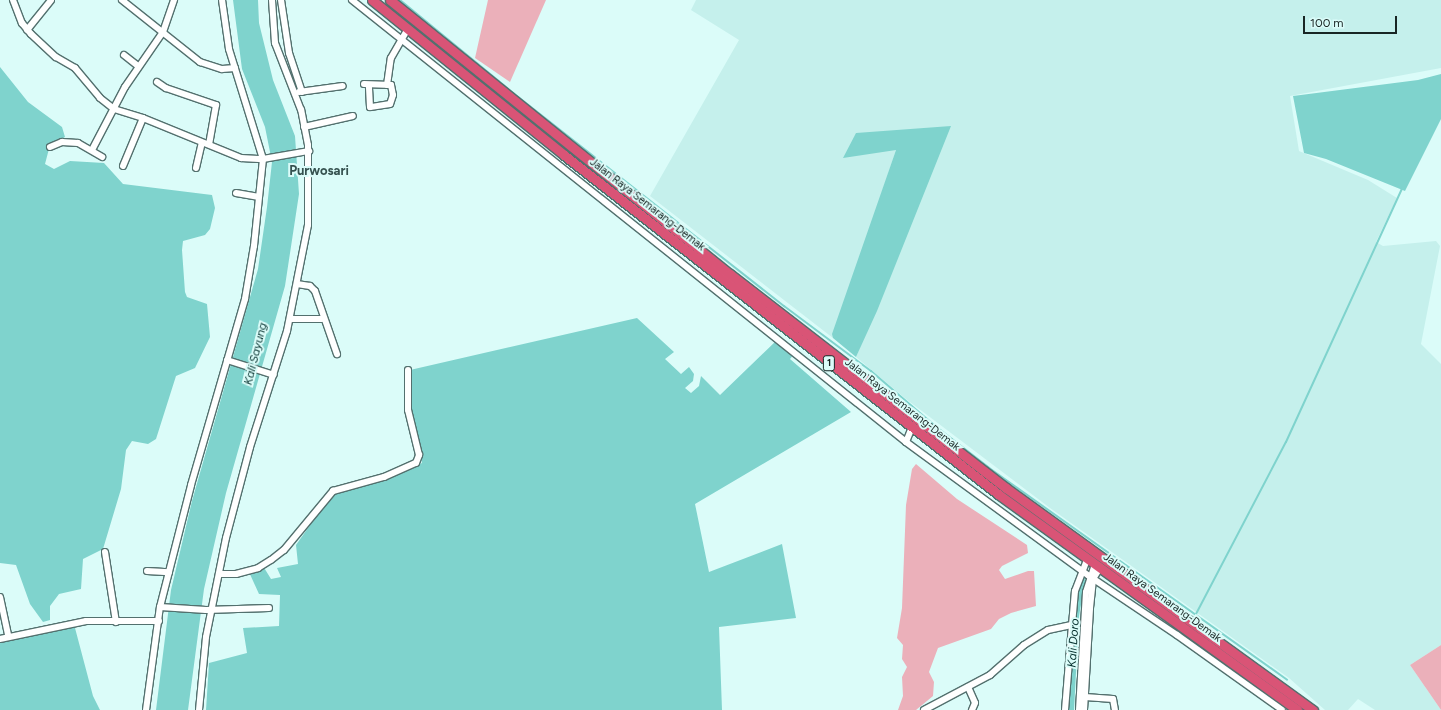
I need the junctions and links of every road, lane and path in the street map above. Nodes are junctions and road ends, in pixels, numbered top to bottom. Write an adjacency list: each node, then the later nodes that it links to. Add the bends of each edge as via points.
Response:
1 (13, 0): 11 (street)
2 (51, 0): 11 (street)
3 (122, 0): 12 (street)
4 (174, 0): 12 (street)
5 (222, 0): 16 (street, via 229,48)
6 (272, 0): 21 (street, via 275,42)
7 (281, 0): 20 (street, via 289,53)
8 (352, 0): 13 (street)
9 (372, 0): 13 (highway, Jalan Raya Semarang-Demak / 1)
10 (390, 0): 28 (highway, Jalan Raya Semarang-Demak / 1)
11 (27, 30): 22 (street, via 56,57 75,68 97,95)
12 (162, 33): 15 (street); 16 (street, via 200,62 222,69)
13 (404, 34): 18 (street, via 390,62); 32 (highway, Jalan Raya Semarang-Demak / 1); 47 (street)
14 (124, 55): 15 (street)
15 (138, 66): 22 (street)
16 (235, 68): 34 (street)
17 (157, 82): 27 (street, via 216,105)
18 (387, 85): 18 (street, via 366,85 368,103 372,109 391,103 393,88)
19 (342, 86): 20 (street)
20 (302, 92): 21 (street)
21 (294, 93): 25 (street)
22 (114, 109): 24 (street); 30 (street)
23 (353, 116): 25 (street)
24 (143, 118): 26 (street); 35 (street)
25 (304, 127): 31 (street)
26 (202, 143): 27 (street); 36 (street)
27 (209, 144): 34 (street, via 241,158)
28 (571, 145): 32 (highway); 50 (highway, Jalan Raya Semarang-Demak / 1)
29 (50, 147): 30 (street, via 72,142)
30 (92, 150): 33 (street)
31 (309, 151): 34 (street); 39 (street, via 308,225)
32 (564, 155): 46 (highway, Jalan Raya Semarang-Demak / 1)
33 (102, 156)
34 (266, 158): 38 (street)
35 (123, 166)
36 (196, 168)
37 (236, 193): 38 (street)
38 (258, 197): 43 (street, via 254,246 245,299)
39 (297, 284): 40 (street); 41 (street, via 313,288)
40 (290, 319): 41 (street); 45 (street)
41 (322, 319): 42 (street)
42 (337, 354)
43 (229, 361): 45 (street); 53 (street, via 191,485)
44 (408, 370): 54 (street, via 408,410 419,455 416,463 384,477 332,491 284,550 271,560 258,568 236,574)
45 (273, 375): 54 (street, via 248,454)
46 (912, 427): 47 (street); 49 (highway, Jalan Raya Semarang-Demak / 1)
47 (906, 442): 51 (street)
48 (105, 552): 61 (street)
49 (1087, 559): 50 (highway, Jalan Raya Semarang-Demak / 1); 51 (street)
50 (1100, 564): 55 (street); 79 (highway, Jalan Raya Semarang-Demak / 1); 80 (highway, Jalan Raya Semarang-Demak / 1)
51 (1082, 570): 55 (street); 62 (street, via 1074,591)
52 (147, 571): 53 (street)
53 (169, 572): 57 (street)
54 (219, 574): 59 (street)
55 (1091, 577): 66 (street); 69 (street); 78 (street)
56 (0, 597): 63 (street)
57 (160, 607): 59 (street); 60 (street)
58 (268, 608): 59 (street)
59 (209, 610): 71 (street)
60 (159, 621): 61 (street); 70 (street)
61 (116, 622): 63 (street, via 86,621)
62 (1072, 625): 65 (street); 67 (street, via 1048,630 1024,645 990,675)
63 (8, 635): 64 (street)
64 (0, 639)
65 (1071, 641): 66 (street); 68 (street)
66 (1081, 641): 69 (street)
67 (968, 687): 72 (street); 73 (street, via 975,703)
68 (1068, 699): 69 (street); 74 (street)
69 (1080, 699): 75 (street); 76 (street); 77 (street, via 1113,699)
70 (146, 710)
71 (199, 710)
72 (924, 710)
73 (972, 710)
74 (1065, 710)
75 (1079, 710)
76 (1084, 710)
77 (1115, 710)
78 (1282, 710)
79 (1297, 710)
80 (1313, 710)

